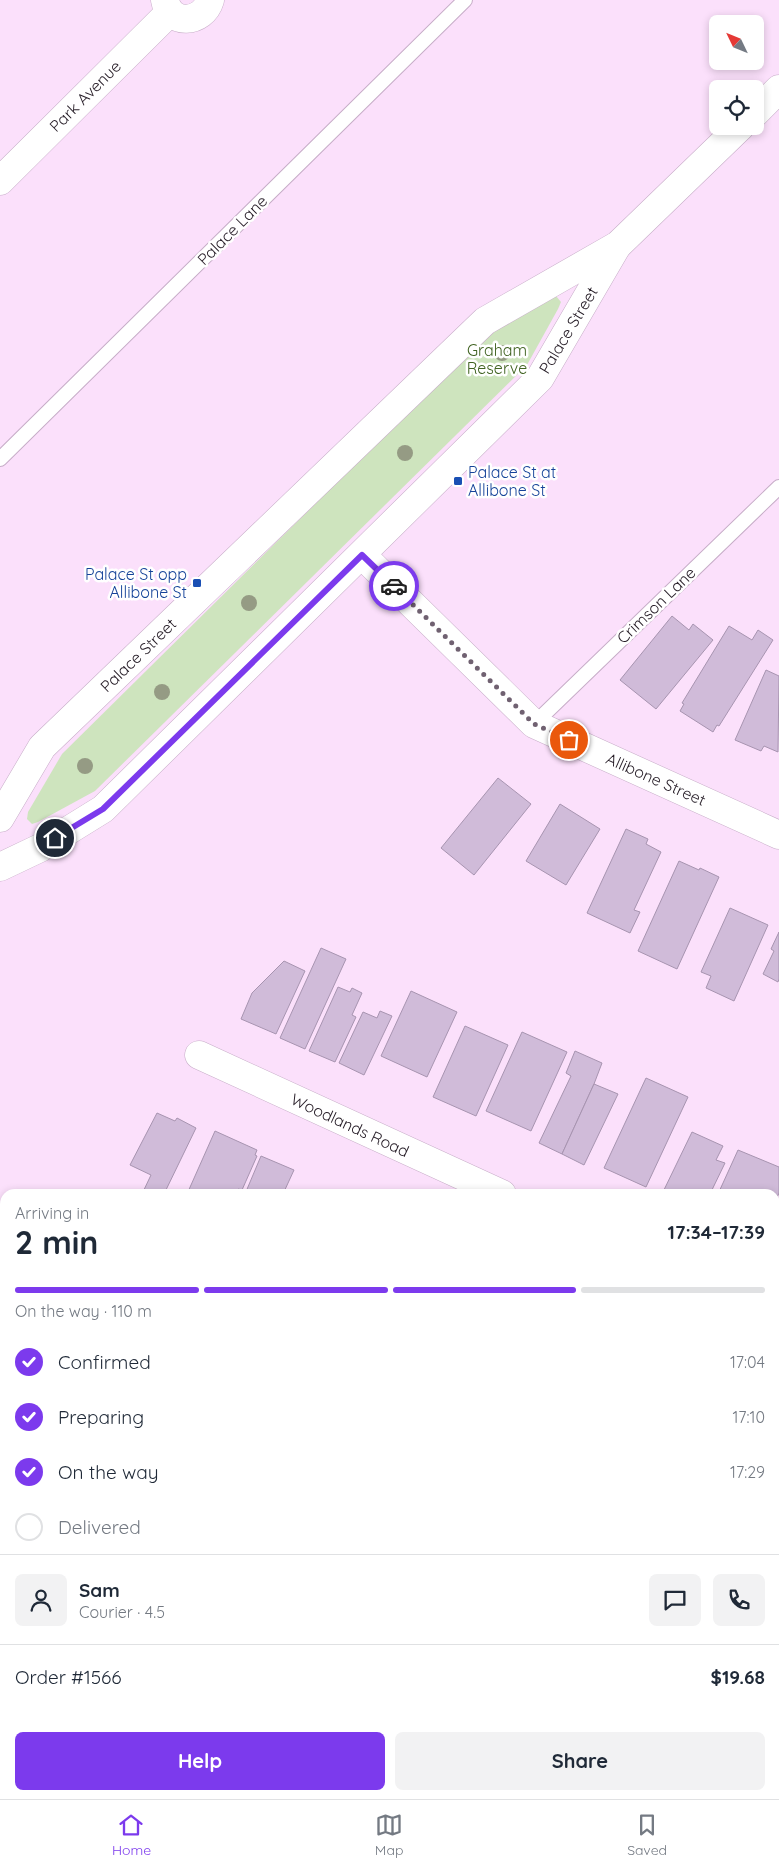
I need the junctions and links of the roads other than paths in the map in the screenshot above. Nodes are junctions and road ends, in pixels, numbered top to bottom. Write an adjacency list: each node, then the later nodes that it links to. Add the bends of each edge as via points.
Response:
1 (210, 0): 3 (street, via 206,9 195,18 184,19)
2 (465, 0): 9 (lane, Palace Lane)
3 (168, 6): 7 (street, Park Avenue)
4 (779, 89): 5 (street)
5 (764, 104)
6 (733, 135): 8 (street, Palace Street)
7 (0, 180)
8 (618, 245): 11 (street, Palace Street, via 540,378); 13 (street, Palace Street, via 485,321 42,747)
9 (0, 459)
10 (779, 487): 12 (lane, Crimson Lane)
11 (362, 555): 12 (street, Allibone Street); 15 (street, Palace Street, via 103,809 40,848)
12 (534, 724): 14 (street, Allibone Street)
13 (0, 818)
14 (779, 835)
15 (0, 867)
16 (199, 1055): 17 (street, Woodlands Road)
17 (491, 1189)

